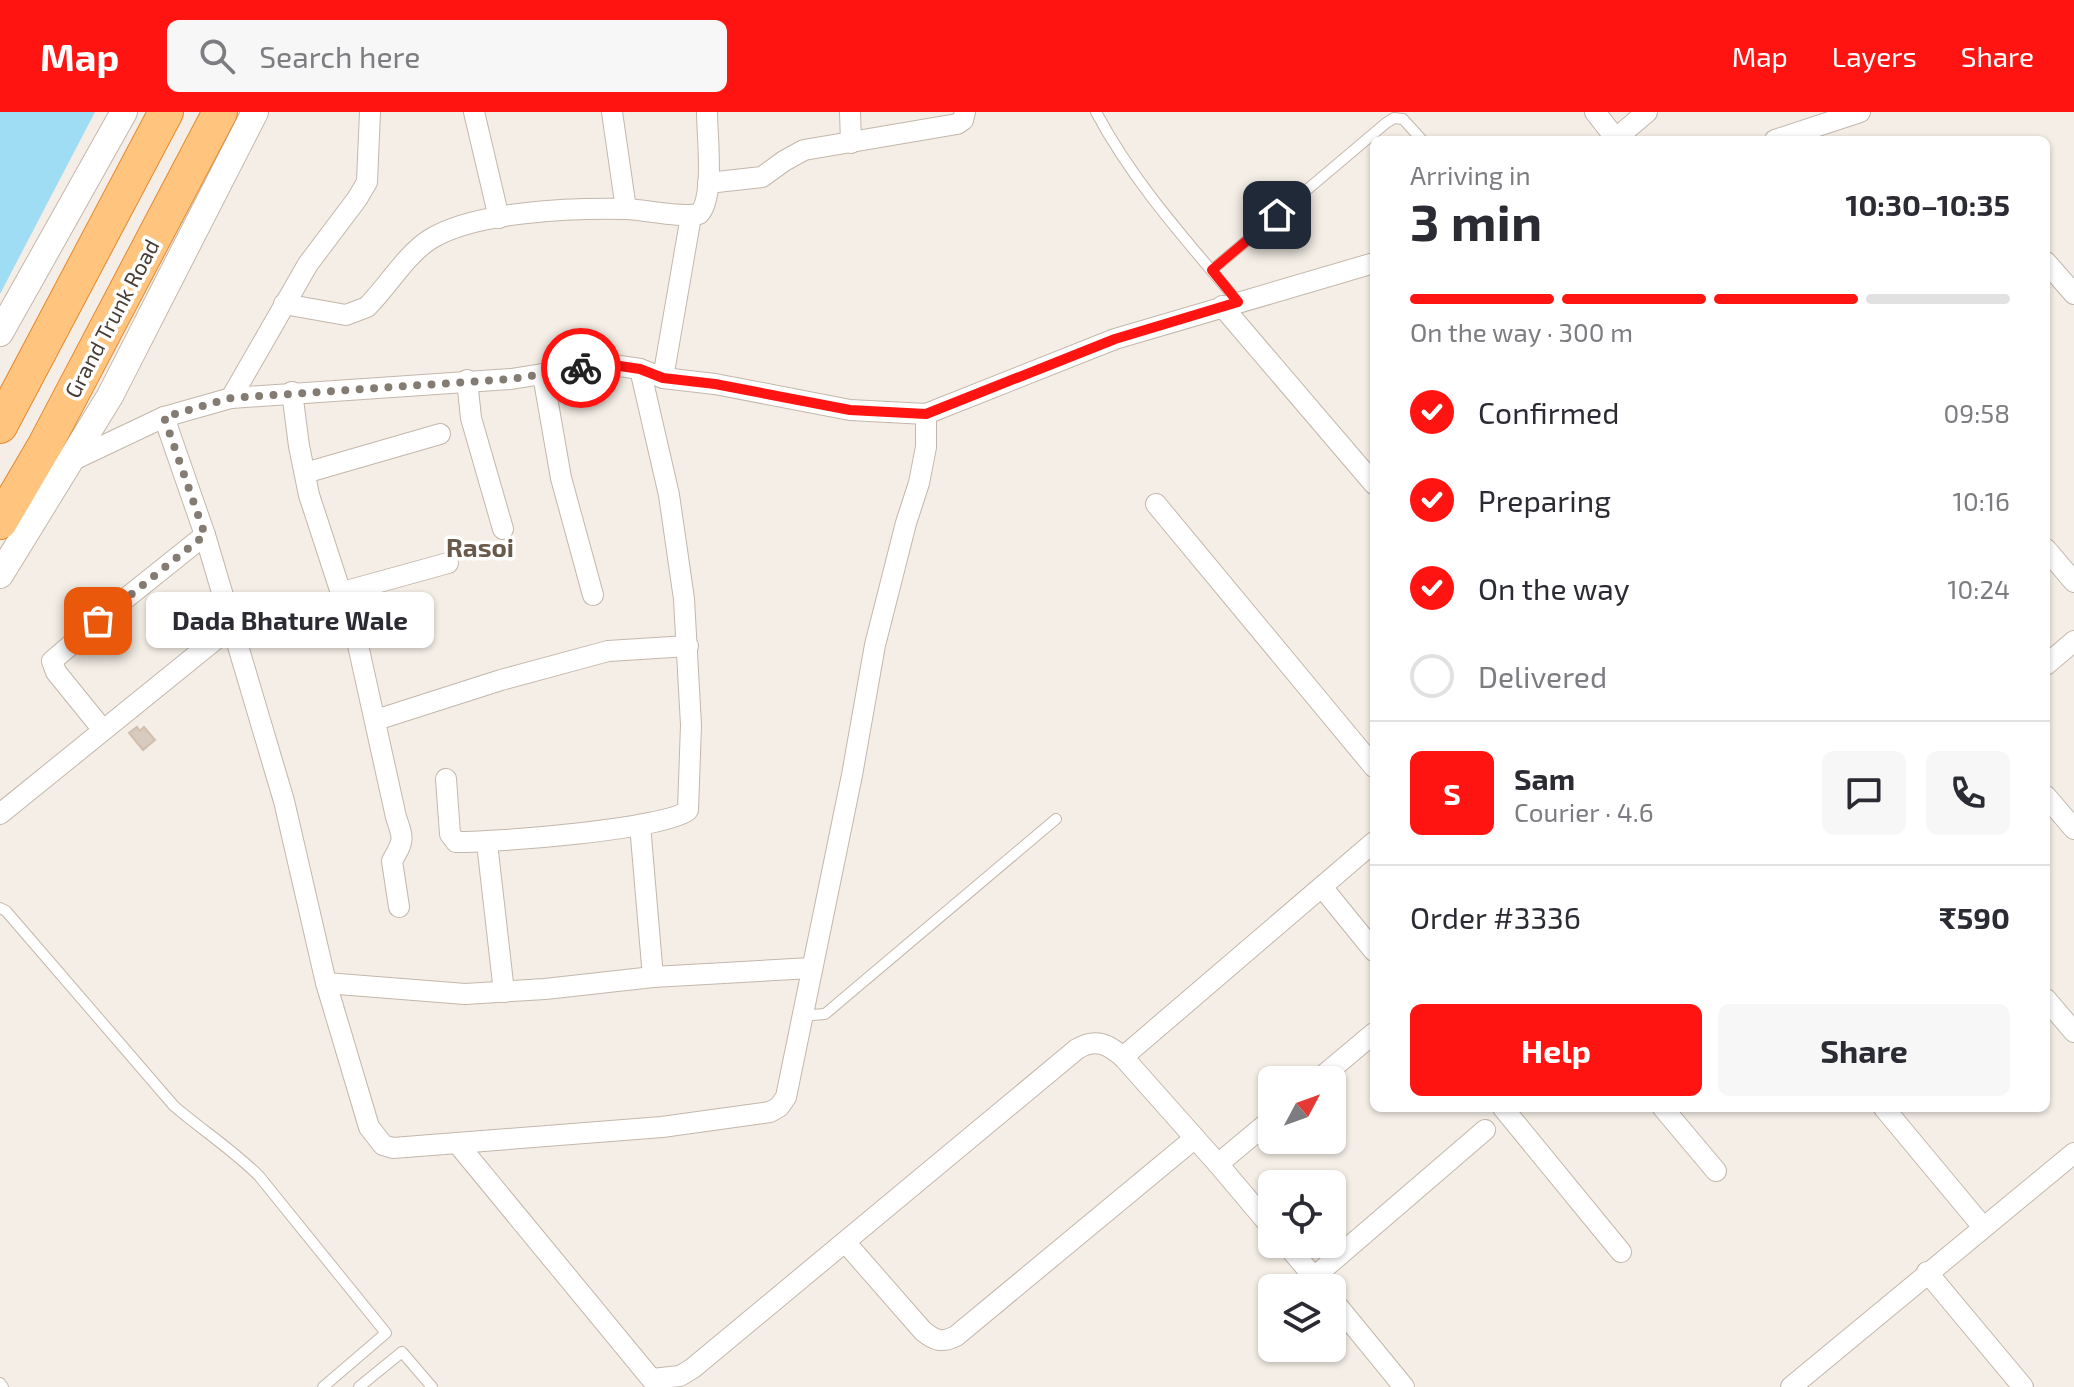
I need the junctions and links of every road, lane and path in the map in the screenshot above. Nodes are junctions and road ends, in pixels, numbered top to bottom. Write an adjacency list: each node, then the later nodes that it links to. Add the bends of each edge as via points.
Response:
1 (124, 112): 32 (street)
2 (166, 112): 41 (highway)
3 (220, 112): 47 (highway, Grand Trunk Road)
4 (255, 112): 43 (street, via 110,396)
5 (370, 112): 30 (street, via 367,182)
6 (474, 112): 25 (street)
7 (612, 112): 23 (street)
8 (707, 112): 22 (street)
9 (850, 112): 21 (street)
10 (965, 112): 21 (street, via 963,120 946,128)
11 (1096, 112): 28 (lane, via 1135,174)
12 (1595, 112): 17 (street)
13 (1647, 112): 18 (street)
14 (1860, 112): 19 (street)
15 (1371, 136): 16 (lane, via 1394,118 1403,119)
16 (1418, 136)
17 (1612, 136)
18 (1620, 136)
19 (1787, 136)
20 (1370, 137): 28 (lane)
21 (851, 143): 22 (street, via 804,150 762,177)
22 (708, 183): 24 (street, via 705,207)
23 (626, 209): 24 (street); 25 (street)
24 (691, 216): 35 (street)
25 (499, 218): 30 (street, via 456,227 428,241 356,313)
26 (1370, 264): 31 (street)
27 (2050, 267): 29 (street)
28 (1212, 270): 31 (lane)
29 (2074, 294)
30 (284, 304): 38 (street)
31 (1230, 304): 39 (street, via 1115,339); 45 (street)
32 (0, 333)
33 (640, 369): 34 (street, via 613,365); 35 (street); 58 (street, via 676,532)
34 (543, 375): 36 (street); 55 (street, via 561,478)
35 (663, 378): 39 (street, via 850,410)
36 (467, 380): 37 (street); 48 (street, via 471,418)
37 (292, 392): 38 (street); 44 (street)
38 (231, 398): 40 (street)
39 (926, 414): 75 (street, via 919,483 875,645)
40 (164, 417): 43 (street); 49 (street)
41 (0, 426)
42 (440, 434): 44 (street)
43 (69, 462): 52 (street)
44 (305, 473): 54 (street)
45 (1370, 479)
46 (1156, 504): 62 (street)
47 (0, 522)
48 (503, 529)
49 (205, 535): 56 (street); 61 (street, via 52,661)
50 (2050, 554): 53 (street)
51 (448, 563): 54 (street)
52 (0, 575)
53 (2074, 582)
54 (343, 592): 60 (street)
55 (593, 595)
56 (231, 627): 61 (street); 77 (street, via 284,801)
57 (2074, 641): 59 (street)
58 (688, 646): 60 (street, via 608,651); 67 (street, via 688,810 675,819)
59 (2050, 662)
60 (376, 720): 72 (street, via 403,841 392,861)
61 (103, 730): 65 (street)
62 (1370, 762)
63 (446, 779): 69 (street, via 452,840)
64 (2050, 801): 68 (street)
65 (0, 814)
66 (1056, 819): 80 (lane, via 825,1014)
67 (640, 825): 69 (street); 76 (street)
68 (2074, 829)
69 (487, 843): 78 (street)
70 (1370, 845): 71 (street)
71 (1322, 887): 74 (street); 83 (street)
72 (399, 907)
73 (0, 908): 106 (lane, via 174,1106 259,1176 386,1333)
74 (1370, 946)
75 (811, 968): 76 (street); 80 (street)
76 (653, 977): 78 (street)
77 (326, 983): 78 (street); 91 (street, via 369,1127 383,1145)
78 (504, 992)
79 (2050, 1004): 81 (street)
80 (803, 1010): 91 (street, via 786,1097 770,1112 662,1127)
81 (2074, 1032)
82 (1370, 1036): 84 (street)
83 (1123, 1057): 90 (street); 97 (street, via 1100,1042 1077,1049)
84 (1335, 1066)
85 (1506, 1112): 98 (street)
86 (1666, 1112): 94 (street)
87 (1887, 1112): 96 (street)
88 (1485, 1130): 102 (street)
89 (1258, 1131): 93 (street)
90 (1195, 1138): 93 (street); 97 (street, via 945,1341 923,1331)
91 (457, 1143): 104 (street)
92 (2074, 1153): 96 (street)
93 (1218, 1164): 95 (street)
94 (1716, 1171)
95 (1258, 1211)
96 (1983, 1227): 100 (street)
97 (846, 1243): 104 (street, via 693,1368)
98 (1621, 1252)
99 (1298, 1258): 101 (street)
100 (1927, 1272): 105 (street); 110 (street)
101 (1311, 1274)
102 (1327, 1274)
103 (1346, 1316): 109 (street)
104 (651, 1384)
105 (2018, 1385)
106 (323, 1387)
107 (359, 1387): 108 (lane, via 402,1352)
108 (432, 1387)
109 (1404, 1387)
110 (1791, 1387)

